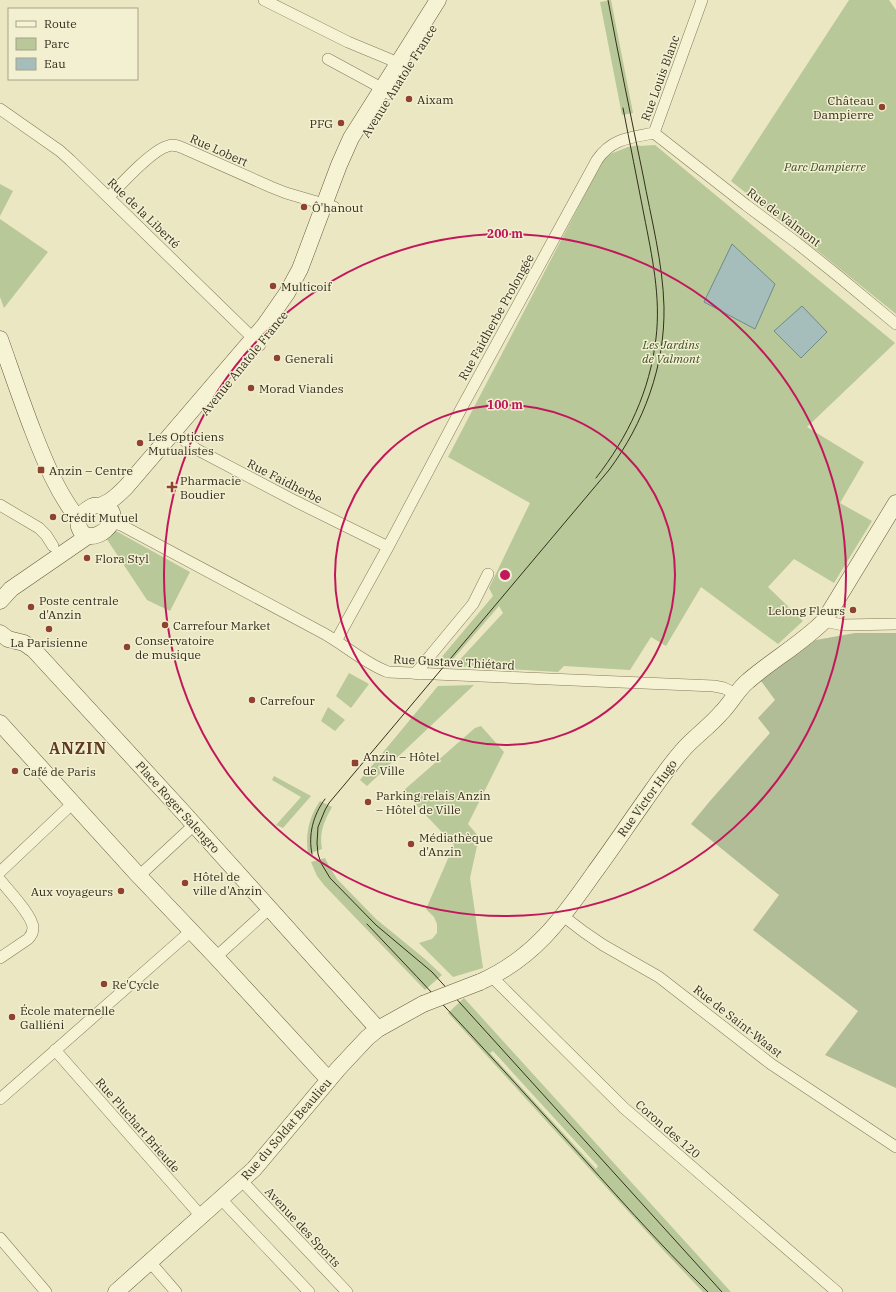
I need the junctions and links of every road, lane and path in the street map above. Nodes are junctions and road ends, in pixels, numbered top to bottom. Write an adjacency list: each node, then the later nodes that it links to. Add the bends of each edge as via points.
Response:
1 (264, 0): 6 (street)
2 (438, 0): 6 (street, Avenue Anatole France)
3 (450, 0): 6 (street, Avenue Anatole France)
4 (702, 0): 9 (street, Rue Louis Blanc)
5 (328, 59): 7 (street)
6 (402, 67): 7 (street, Avenue Anatole France)
7 (386, 91): 12 (street, Avenue Anatole France, via 359,124 344,151)
8 (0, 110): 11 (street, Rue de la Liberté, via 60,151)
9 (654, 133): 10 (street, Rue Louis Blanc); 13 (street, Rue de Valmont, via 838,274)
10 (621, 141): 24 (street, Rue Faidherbe Prolongée, via 605,150 592,167)
11 (109, 197): 12 (street, Rue Lobert, via 155,153 167,146 175,145 286,193); 15 (street, Rue de la Liberté)
12 (329, 205): 15 (street, Avenue Anatole France, via 294,282)
13 (896, 324)
14 (0, 339): 17 (street, via 17,390)
15 (257, 341): 16 (street, Avenue Anatole France)
16 (177, 435): 20 (street, Avenue Anatole France, via 122,492); 21 (street, Avenue Anatole France); 24 (street, Rue Faidherbe, via 196,449)
17 (57, 485): 20 (street, via 73,499); 22 (street)
18 (896, 503): 28 (street, Rue Victor Hugo)
19 (0, 505): 23 (street, via 39,528)
20 (97, 506): 21 (street, via 109,510); 22 (street, Avenue Anatole France, via 82,514)
21 (112, 520): 22 (street, Avenue Anatole France, via 108,528 94,536); 31 (street, Rue Gustave Thiétard)
22 (82, 527): 23 (street, Avenue Anatole France); 27 (street, Avenue Anatole France)
23 (53, 546): 26 (street, Avenue Anatole France)
24 (388, 548): 31 (street)
25 (488, 574): 32 (street, via 473,604)
26 (0, 584)
27 (0, 601)
28 (824, 621): 29 (street, via 838,625); 33 (street, Rue Victor Hugo, via 749,680)
29 (896, 624)
30 (0, 633): 36 (street, Place Roger Salengro, via 34,650)
31 (336, 641): 32 (street, Rue Gustave Thiétard, via 385,671)
32 (415, 674): 33 (street, Rue Gustave Thiétard, via 714,686)
33 (736, 694): 41 (street, Rue Victor Hugo, via 719,716 677,756)
34 (0, 723): 35 (street)
35 (73, 803): 37 (street); 38 (street)
36 (194, 825): 38 (street); 40 (street, Place Roger Salengro)
37 (0, 872)
38 (139, 876): 42 (street)
39 (0, 880): 44 (street, via 30,918 33,927 28,939)
40 (270, 908): 43 (street); 47 (street, Place Roger Salengro)
41 (564, 916): 45 (street, Rue Victor Hugo, via 526,954); 51 (street, Rue de Saint-Waast, via 603,945 659,977 771,1064)
42 (191, 931): 43 (street); 48 (street)
43 (216, 957): 49 (street)
44 (0, 958)
45 (486, 979): 46 (street, Rue Victor Hugo, bridge); 62 (street, Coron des 120, via 624,1108)
46 (423, 1004): 47 (street, Rue du Soldat Beaulieu)
47 (378, 1029): 49 (street, Rue du Soldat Beaulieu)
48 (56, 1050): 50 (street); 54 (street, Rue Pluchart Brieude)
49 (329, 1080): 52 (street, Rue du Soldat Beaulieu, via 265,1157)
50 (0, 1099)
51 (896, 1147)
52 (241, 1180): 53 (street, Rue du Soldat Beaulieu); 61 (street, Avenue des Sports)
53 (220, 1199): 54 (street, Rue du Soldat Beaulieu); 60 (street)
54 (201, 1216): 56 (street, Rue du Soldat Beaulieu)
55 (0, 1238): 57 (street)
56 (150, 1262): 58 (street, Rue du Soldat Beaulieu); 59 (street)
57 (46, 1292)
58 (116, 1292)
59 (176, 1292)
60 (309, 1292)
61 (346, 1292)
62 (837, 1292)

